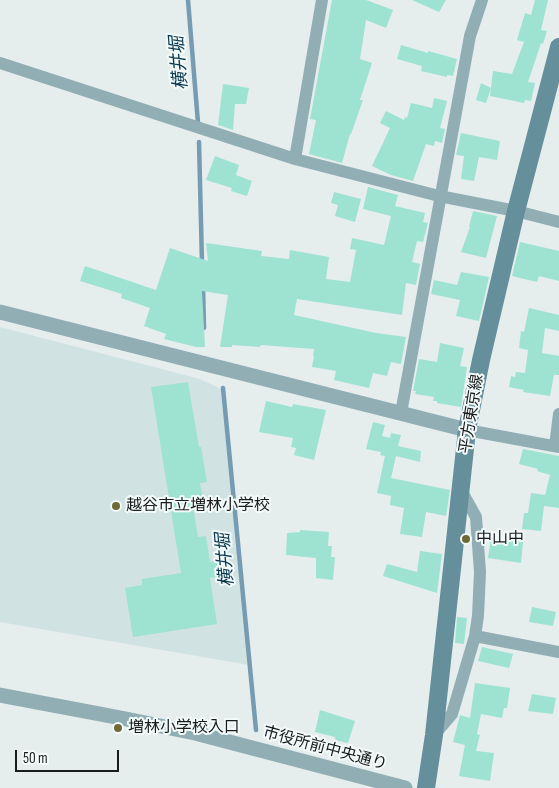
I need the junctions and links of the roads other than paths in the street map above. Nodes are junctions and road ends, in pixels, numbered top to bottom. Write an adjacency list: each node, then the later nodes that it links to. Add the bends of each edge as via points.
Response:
1 (322, 0): 5 (street)
2 (482, 0): 6 (street, via 470,36)
3 (559, 47): 7 (main road, 平方東京線)
4 (0, 63): 5 (street)
5 (295, 159): 6 (street)
6 (439, 196): 7 (street); 10 (street)
7 (516, 211): 8 (street); 12 (main road, 平方東京線)
8 (559, 222)
9 (0, 312): 10 (street)
10 (401, 413): 12 (street)
11 (559, 414): 13 (street)
12 (467, 430): 13 (street); 14 (main road, 平方東京線)
13 (557, 447)
14 (461, 490): 15 (street, via 476,517 480,572); 18 (main road, 平方東京線)
15 (475, 636): 16 (street); 18 (street, via 452,714)
16 (559, 652)
17 (0, 695): 19 (street, 市役所前中央通り, via 195,733)
18 (434, 735): 20 (main road, 平方東京線)
19 (406, 788)
20 (426, 788)

